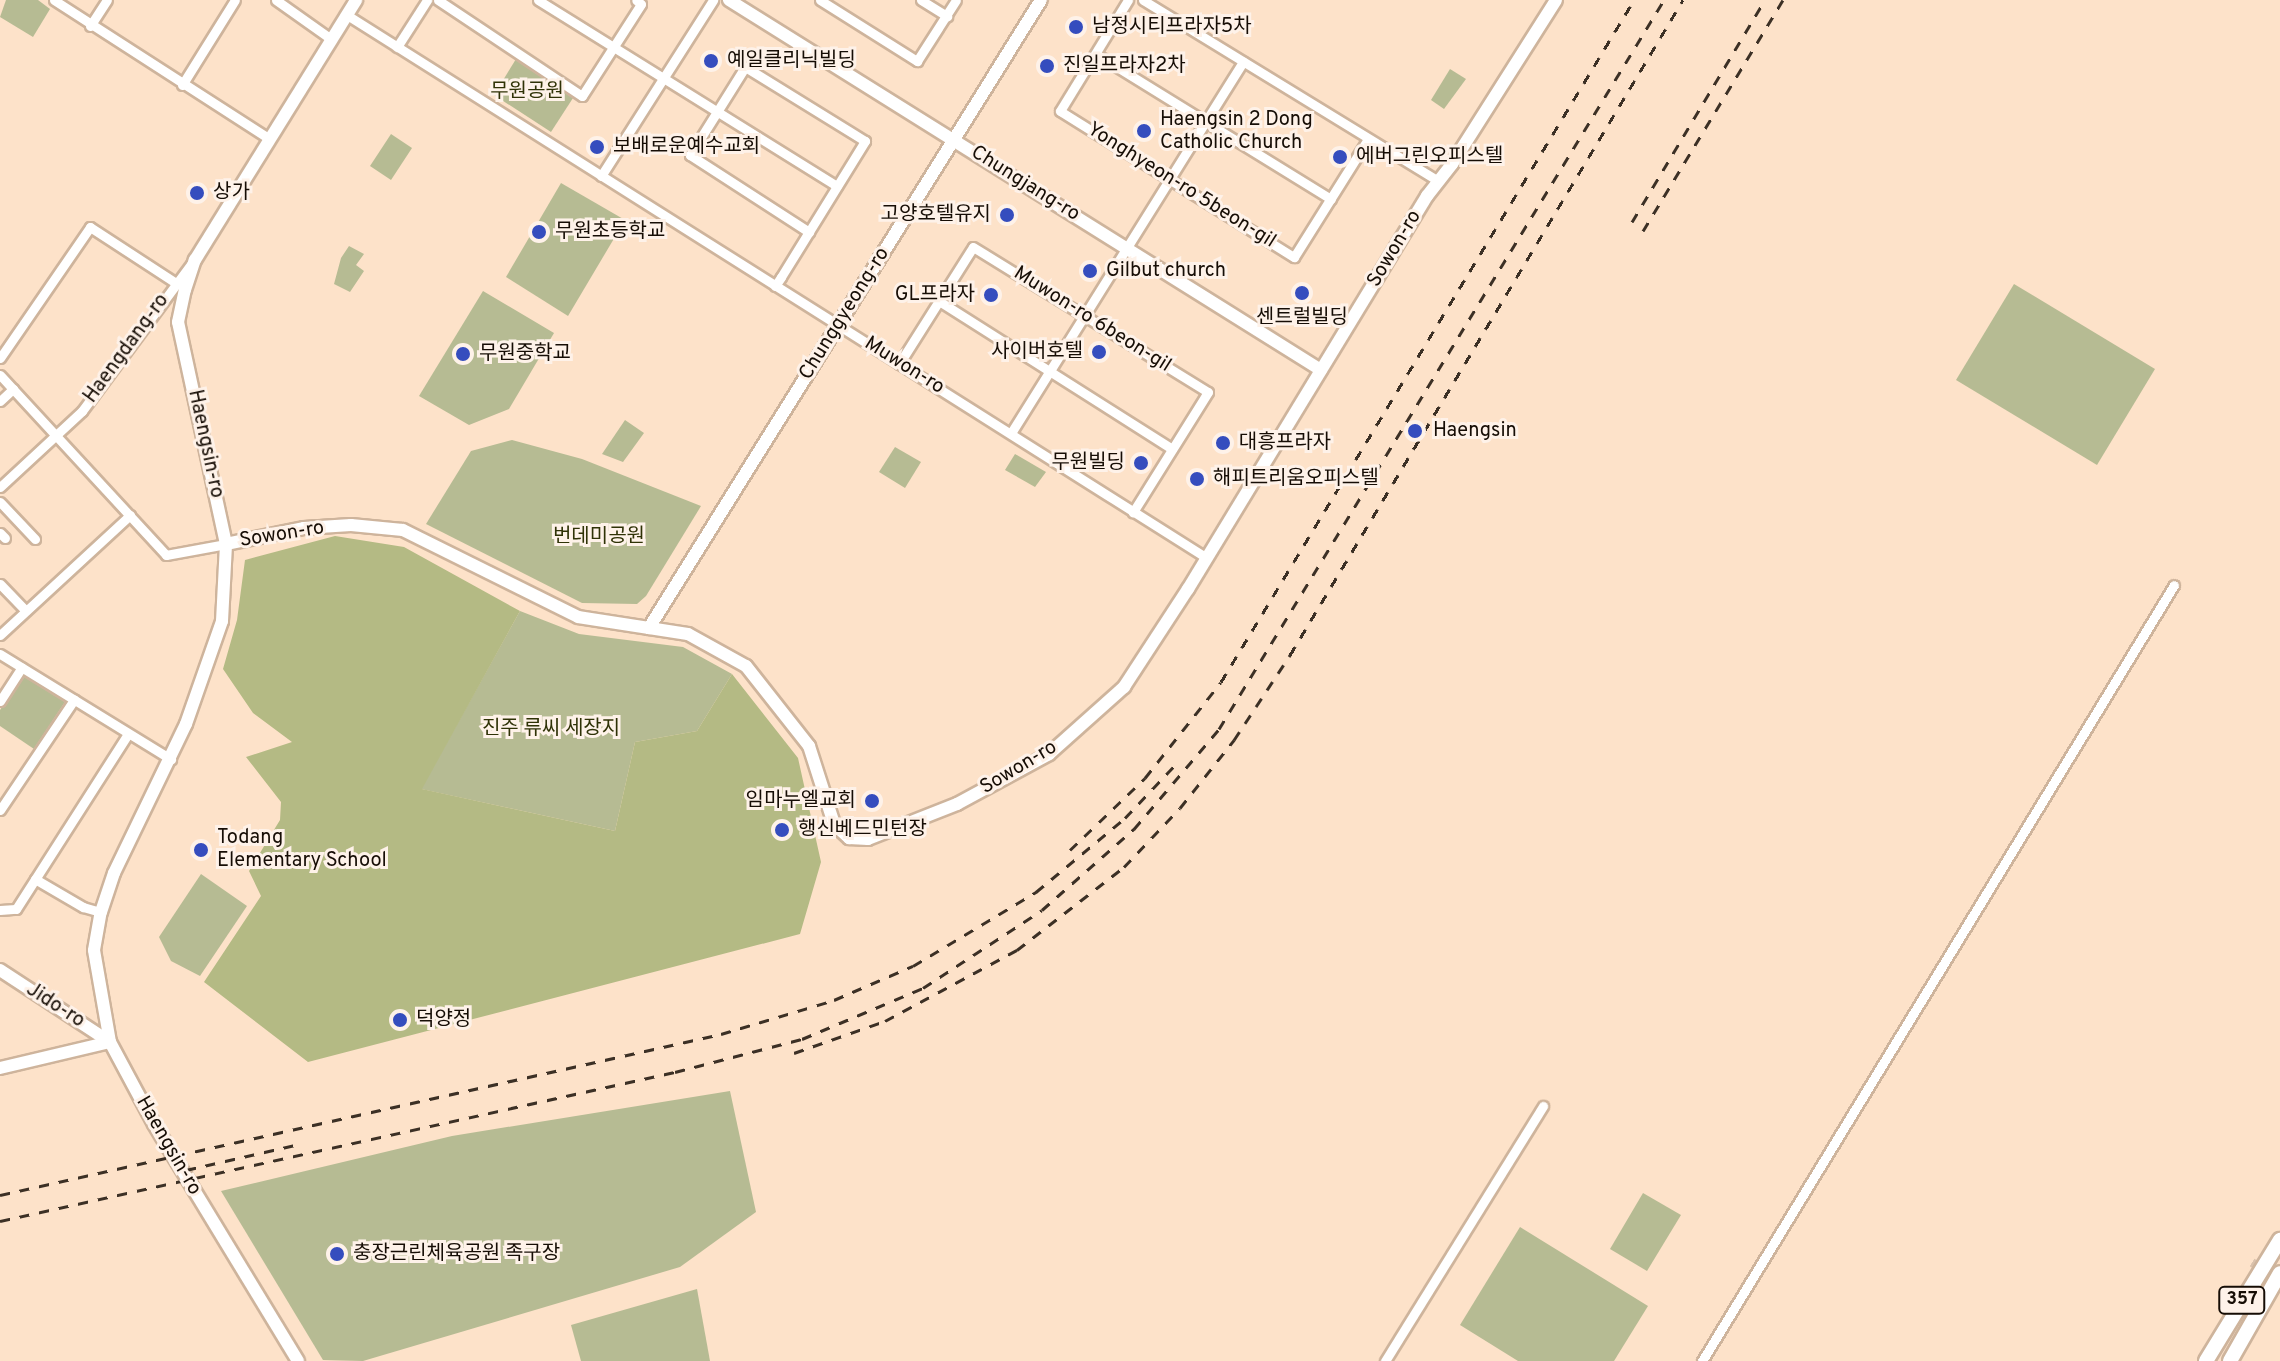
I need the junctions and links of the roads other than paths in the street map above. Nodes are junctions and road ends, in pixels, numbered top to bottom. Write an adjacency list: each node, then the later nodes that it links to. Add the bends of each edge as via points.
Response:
1 (54, 0): 21 (street)
2 (107, 0): 21 (street)
3 (235, 0): 28 (street)
4 (276, 0): 22 (street)
5 (356, 0): 19 (main road, Haengsin-ro)
6 (427, 0): 23 (street)
7 (438, 0): 24 (street, via 582,96)
8 (538, 0): 24 (street)
9 (636, 0): 24 (street, via 641,4)
10 (713, 0): 27 (street)
11 (729, 0): 33 (main road, Chungjang-ro)
12 (820, 0): 20 (street, via 917,61)
13 (921, 0): 20 (street)
14 (956, 0): 20 (street)
15 (1041, 0): 33 (main road, Chunggyeong-ro)
16 (1128, 0): 25 (street, Yonghyeon-ro 5beon-gil)
17 (1143, 0): 26 (street)
18 (1556, 0): 36 (main road, Sowon-ro)
19 (347, 15): 22 (main road, Haengsin-ro); 23 (street, Muwon-ro)
20 (947, 16)
21 (90, 26): 28 (street)
22 (331, 39): 31 (main road, Haengsin-ro)
23 (397, 47): 34 (street, Muwon-ro)
24 (613, 47): 27 (street)
25 (1096, 54): 30 (street); 35 (street, Yonghyeon-ro 5beon-gil, via 1060,111)
26 (1243, 62): 30 (street); 32 (street)
27 (662, 79): 29 (street); 34 (street)
28 (182, 85): 31 (street)
29 (716, 114): 37 (street); 37 (street, via 745,67 865,141); 39 (street, via 690,155)
30 (1205, 122): 35 (street); 38 (street)
31 (268, 138): 41 (main road, Haengsin-ro)
32 (1368, 139): 36 (street); 38 (street, Yonghyeon-ro 5beon-gil)
33 (954, 140): 40 (main road, Chungjang-ro); 46 (main road, Chunggyeong-ro)
34 (601, 176): 43 (street, Muwon-ro)
35 (1170, 179): 38 (street, Yonghyeon-ro 5beon-gil, via 1294,257); 40 (street)
36 (1438, 181): 49 (main road, Sowon-ro)
37 (837, 186): 39 (street)
38 (1331, 199)
39 (809, 232): 43 (street)
40 (1127, 247): 45 (street); 49 (main road, Chungjang-ro)
41 (195, 260): 42 (street, Haengdang-ro); 62 (main road, Haengsin-ro, via 178,322)
42 (176, 283): 47 (street, via 90,227); 55 (street, Haengdang-ro, via 82,411)
43 (775, 286): 46 (street, Muwon-ro)
44 (939, 301): 45 (street, Muwon-ro 6beon-gil, via 973,247); 48 (street, Muwon-ro 6beon-gil); 50 (street)
45 (1085, 315): 50 (street); 56 (street, Muwon-ro 6beon-gil, via 1208,392)
46 (839, 323): 48 (street, Muwon-ro); 67 (main road, Chunggyeong-ro)
47 (0, 358)
48 (899, 364): 54 (street, Muwon-ro)
49 (1321, 370): 63 (main road, Sowon-ro)
50 (1049, 373): 54 (street); 56 (street)
51 (0, 375): 52 (street)
52 (13, 389): 53 (street); 55 (street)
53 (0, 401)
54 (1011, 433): 59 (street, Muwon-ro)
55 (55, 435): 57 (street, Haengdang-ro); 60 (street)
56 (1172, 449): 59 (street, Muwon-ro 6beon-gil)
57 (0, 487)
58 (0, 502): 61 (street)
59 (1133, 512): 63 (street, Muwon-ro)
60 (130, 515): 62 (street, via 166,555); 66 (street)
61 (35, 539)
62 (226, 544): 67 (main road, Sowon-ro, via 304,528 403,530 578,617); 74 (main road, Haengsin-ro, via 222,621)
63 (1207, 558): 67 (main road, Sowon-ro, via 1124,687 1049,754 957,804 858,840 834,824 809,746 746,666 688,634)
64 (0, 584): 66 (street)
65 (2174, 585): 87 (street)
66 (26, 611): 68 (street)
67 (649, 628)
68 (0, 635)
69 (0, 654): 70 (street)
70 (22, 667): 71 (street); 72 (street)
71 (74, 700): 73 (street); 75 (street)
72 (0, 701)
73 (128, 734): 74 (street); 76 (street)
74 (171, 759): 78 (main road, Haengsin-ro, via 123,851)
75 (0, 810)
76 (35, 879): 77 (street, via 16,909); 78 (street)
77 (0, 910)
78 (101, 912): 80 (main road, Haengsin-ro, via 94,950)
79 (0, 970): 80 (main road, Jido-ro)
80 (110, 1042): 81 (main road); 85 (main road, Haengsin-ro)
81 (0, 1068)
82 (1543, 1106): 86 (street)
83 (2280, 1240): 88 (highway, 357)
84 (2280, 1273): 89 (highway, 357)
85 (298, 1361)
86 (1385, 1361)
87 (1702, 1361)
88 (2206, 1361)
89 (2230, 1361)

